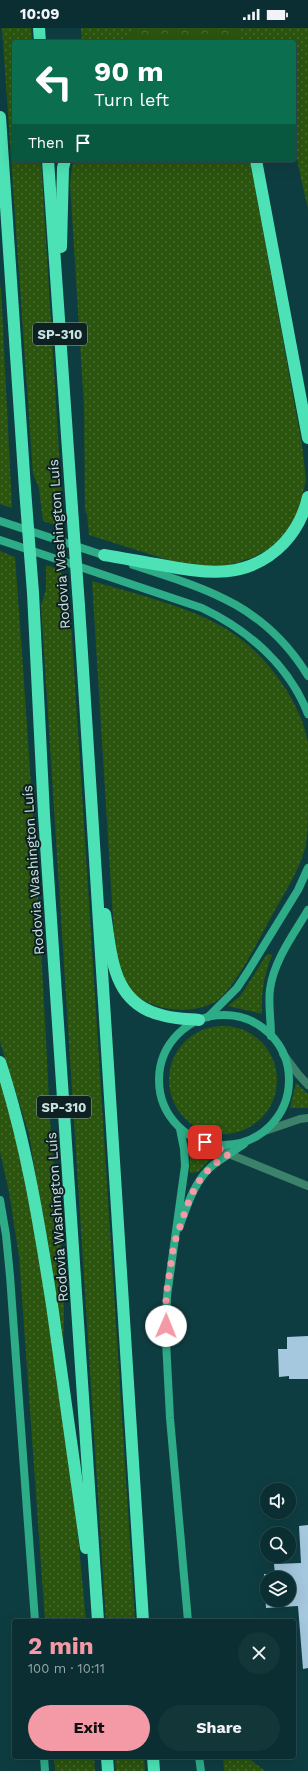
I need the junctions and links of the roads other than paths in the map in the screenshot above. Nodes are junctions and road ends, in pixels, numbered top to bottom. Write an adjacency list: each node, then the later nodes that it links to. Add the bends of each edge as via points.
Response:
1 (39, 28): 2 (highway)
2 (40, 40)
3 (0, 117): 4 (highway, Rodovia Washington Luís / SP-310)
4 (2, 139): 8 (highway); 35 (highway, Rodovia Washington Luís / SP-310, bridge)
5 (48, 162): 9 (highway, Rodovia Washington Luís / SP-310)
6 (64, 162): 9 (highway)
7 (256, 162): 10 (highway)
8 (0, 166)
9 (59, 316): 17 (highway, Rodovia Washington Luís / SP-310, bridge)
10 (308, 438)
11 (308, 498): 14 (highway, via 300,521 291,534 266,558 253,565 222,572 204,572)
12 (0, 521): 14 (main road)
13 (0, 540): 16 (main road, via 202,608 225,619 247,634 280,667 293,684)
14 (104, 555): 15 (main road, via 200,587 237,604 268,626 281,639)
15 (308, 676)
16 (308, 714)
17 (93, 831): 20 (highway, via 116,976 123,988 133,1000 147,1010 165,1016); 37 (highway, Rodovia Washington Luís / SP-310)
18 (308, 868): 20 (main road, via 298,890 244,978 224,1002)
19 (308, 910): 21 (main road, via 274,971 270,989)
20 (204, 1018): 21 (main road, via 225,1015 242,1018 258,1025); 26 (main road, via 183,1029 170,1043 162,1060 158,1078 160,1097 168,1114)
21 (271, 1036): 22 (main road)
22 (283, 1054): 24 (street); 27 (main road, via 289,1074 287,1095 279,1115)
23 (0, 1062): 36 (highway, via 18,1125 43,1250)
24 (308, 1085)
25 (308, 1118): 27 (street)
26 (180, 1129): 29 (main road, via 196,1139); 33 (main road, via 185,1166)
27 (265, 1131): 28 (main road)
28 (248, 1141): 29 (main road); 30 (main road)
29 (214, 1145): 30 (street)
30 (229, 1154): 31 (street); 33 (main road, via 201,1178 193,1192)
31 (308, 1186)
32 (0, 1200): 34 (main road, via 10,1276)
33 (174, 1244): 38 (main road, via 166,1296 166,1341 170,1418)
34 (35, 1619)
35 (97, 1619)
36 (97, 1619)
37 (143, 1619)
38 (188, 1619)
39 (44, 1759): 43 (main road)
40 (107, 1759): 44 (highway)
41 (153, 1759): 45 (highway)
42 (199, 1759): 46 (main road)
43 (45, 1771)
44 (108, 1771)
45 (154, 1771)
46 (201, 1771)

